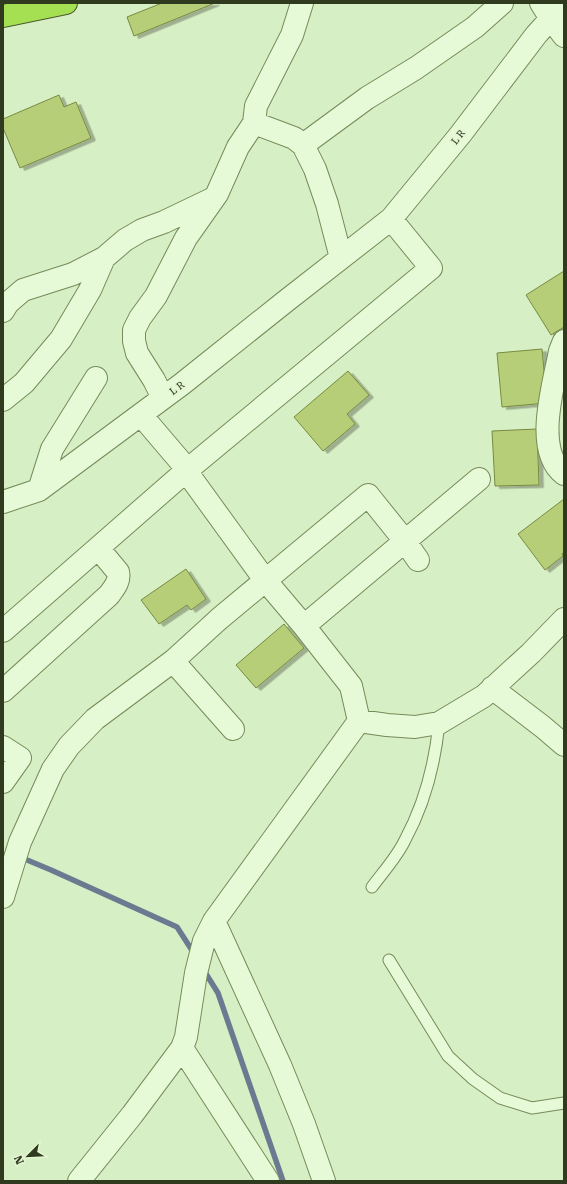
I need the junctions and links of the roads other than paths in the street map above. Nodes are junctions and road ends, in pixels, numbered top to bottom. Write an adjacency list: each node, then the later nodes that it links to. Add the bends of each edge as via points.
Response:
1 (66, 3): 5 (highway)
2 (302, 3): 7 (street, via 292,34 256,106)
3 (502, 3): 8 (street, via 475,27)
4 (552, 9): 6 (street); 10 (street, L R, via 536,35 460,135)
5 (3, 16)
6 (564, 36)
7 (254, 123): 8 (street, via 294,138); 9 (street, via 238,147)
8 (303, 145): 12 (street, via 315,169 327,204)
9 (215, 197): 11 (street, via 142,230 125,240); 16 (street, via 186,238 156,296 134,330 137,353)
10 (391, 219): 12 (street, L R); 19 (street, via 431,268)
11 (104, 258): 13 (street, via 73,274 23,290); 17 (street, via 90,290 61,339 24,383)
12 (341, 258): 16 (street, L R)
13 (3, 311)
14 (564, 342): 20 (street, via 549,408 548,431 549,448 557,467)
15 (96, 378): 22 (street, via 52,449)
16 (163, 398): 18 (street, L R)
17 (3, 400)
18 (141, 415): 19 (street); 22 (street, L R)
19 (187, 470): 25 (street); 27 (street)
20 (564, 474)
21 (479, 479): 24 (street)
22 (39, 490): 23 (street, L R)
23 (3, 501)
24 (405, 541): 26 (street); 27 (street, via 368,494); 29 (street)
25 (98, 548): 30 (street); 33 (street, via 118,572 118,582 109,594)
26 (418, 560)
27 (265, 580): 29 (street); 31 (street)
28 (564, 619): 32 (street)
29 (304, 626): 34 (street, via 351,686)
30 (3, 631)
31 (173, 661): 36 (street); 41 (street, via 95,719 69,746 53,769 17,851)
32 (492, 688): 35 (street, via 484,696); 37 (street)
33 (3, 691)
34 (359, 721): 35 (street, via 416,727); 42 (street)
35 (439, 723): 40 (lane, via 437,745 423,800 405,840)
36 (233, 729)
37 (564, 745)
38 (3, 747): 39 (street, via 20,758)
39 (3, 782)
40 (372, 887)
41 (3, 896)
42 (214, 921): 44 (street, via 204,941); 48 (street, via 280,1065)
43 (389, 960): 45 (lane, via 448,1056 473,1079 500,1098 532,1108)
44 (182, 1048): 46 (street); 47 (street)
45 (564, 1103)
46 (79, 1181)
47 (268, 1181)
48 (324, 1181)

